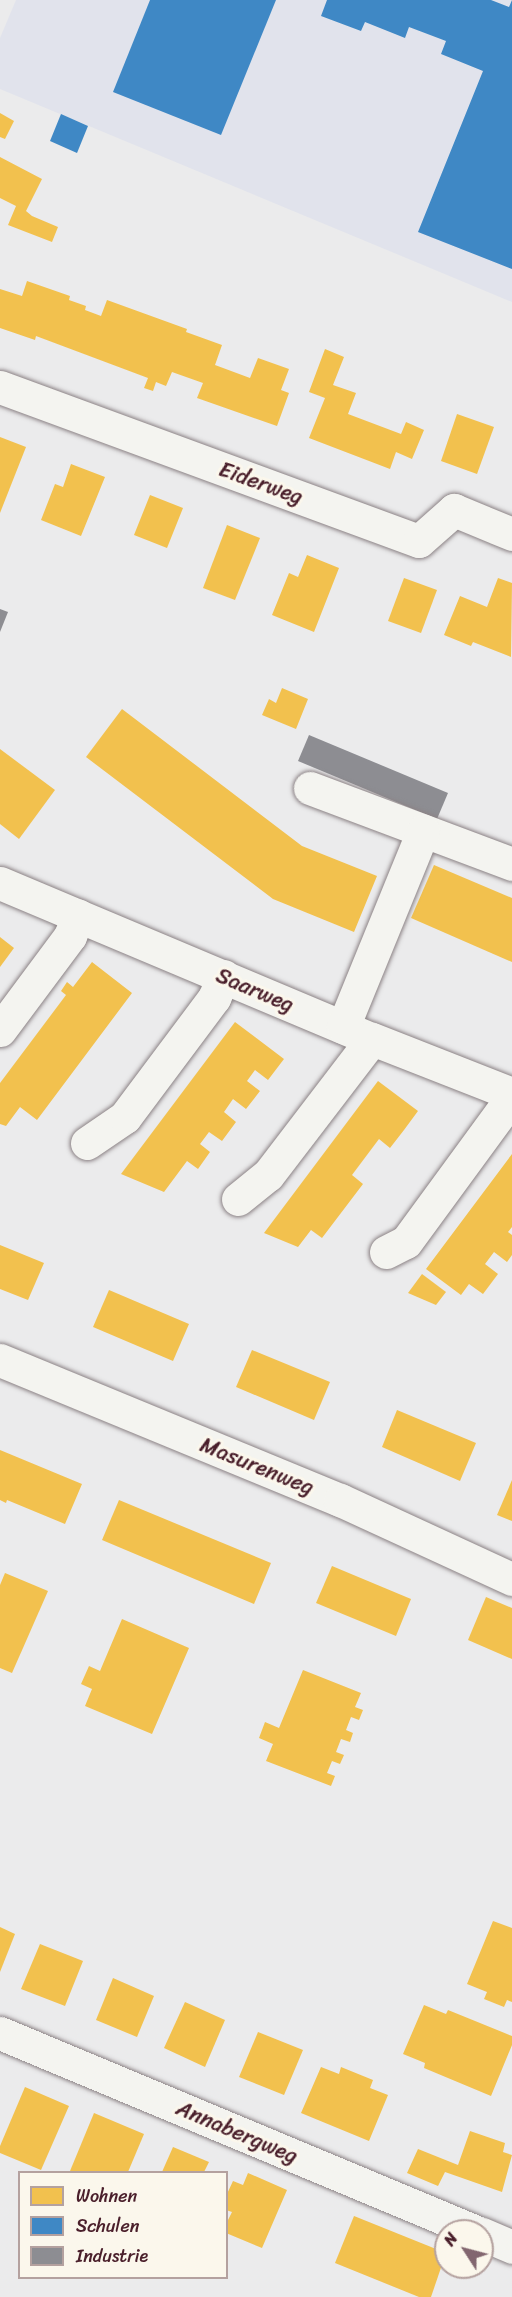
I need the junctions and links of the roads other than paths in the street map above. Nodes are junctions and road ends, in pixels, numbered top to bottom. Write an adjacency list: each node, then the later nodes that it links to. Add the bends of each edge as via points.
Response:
1 (0, 387): 2 (street, Eiderweg, via 419,540 454,510)
2 (512, 534)
3 (310, 788): 4 (street)
4 (423, 831): 5 (street); 10 (street)
5 (512, 864)
6 (0, 883): 7 (street, Saarweg)
7 (78, 916): 8 (street, Saarweg); 9 (street, via 70,936)
8 (224, 976): 10 (street, Saarweg); 12 (street, via 214,998 125,1117)
9 (0, 1030)
10 (358, 1033): 11 (street, Saarweg); 13 (street, via 268,1175)
11 (512, 1095): 14 (street, via 406,1242)
12 (87, 1143)
13 (238, 1199)
14 (386, 1252)
15 (0, 1360): 16 (street, Masurenweg, via 340,1500)
16 (512, 1579)
17 (0, 2033): 18 (street, Annabergweg)
18 (445, 2219)
19 (494, 2239): 20 (street)
20 (512, 2247)

